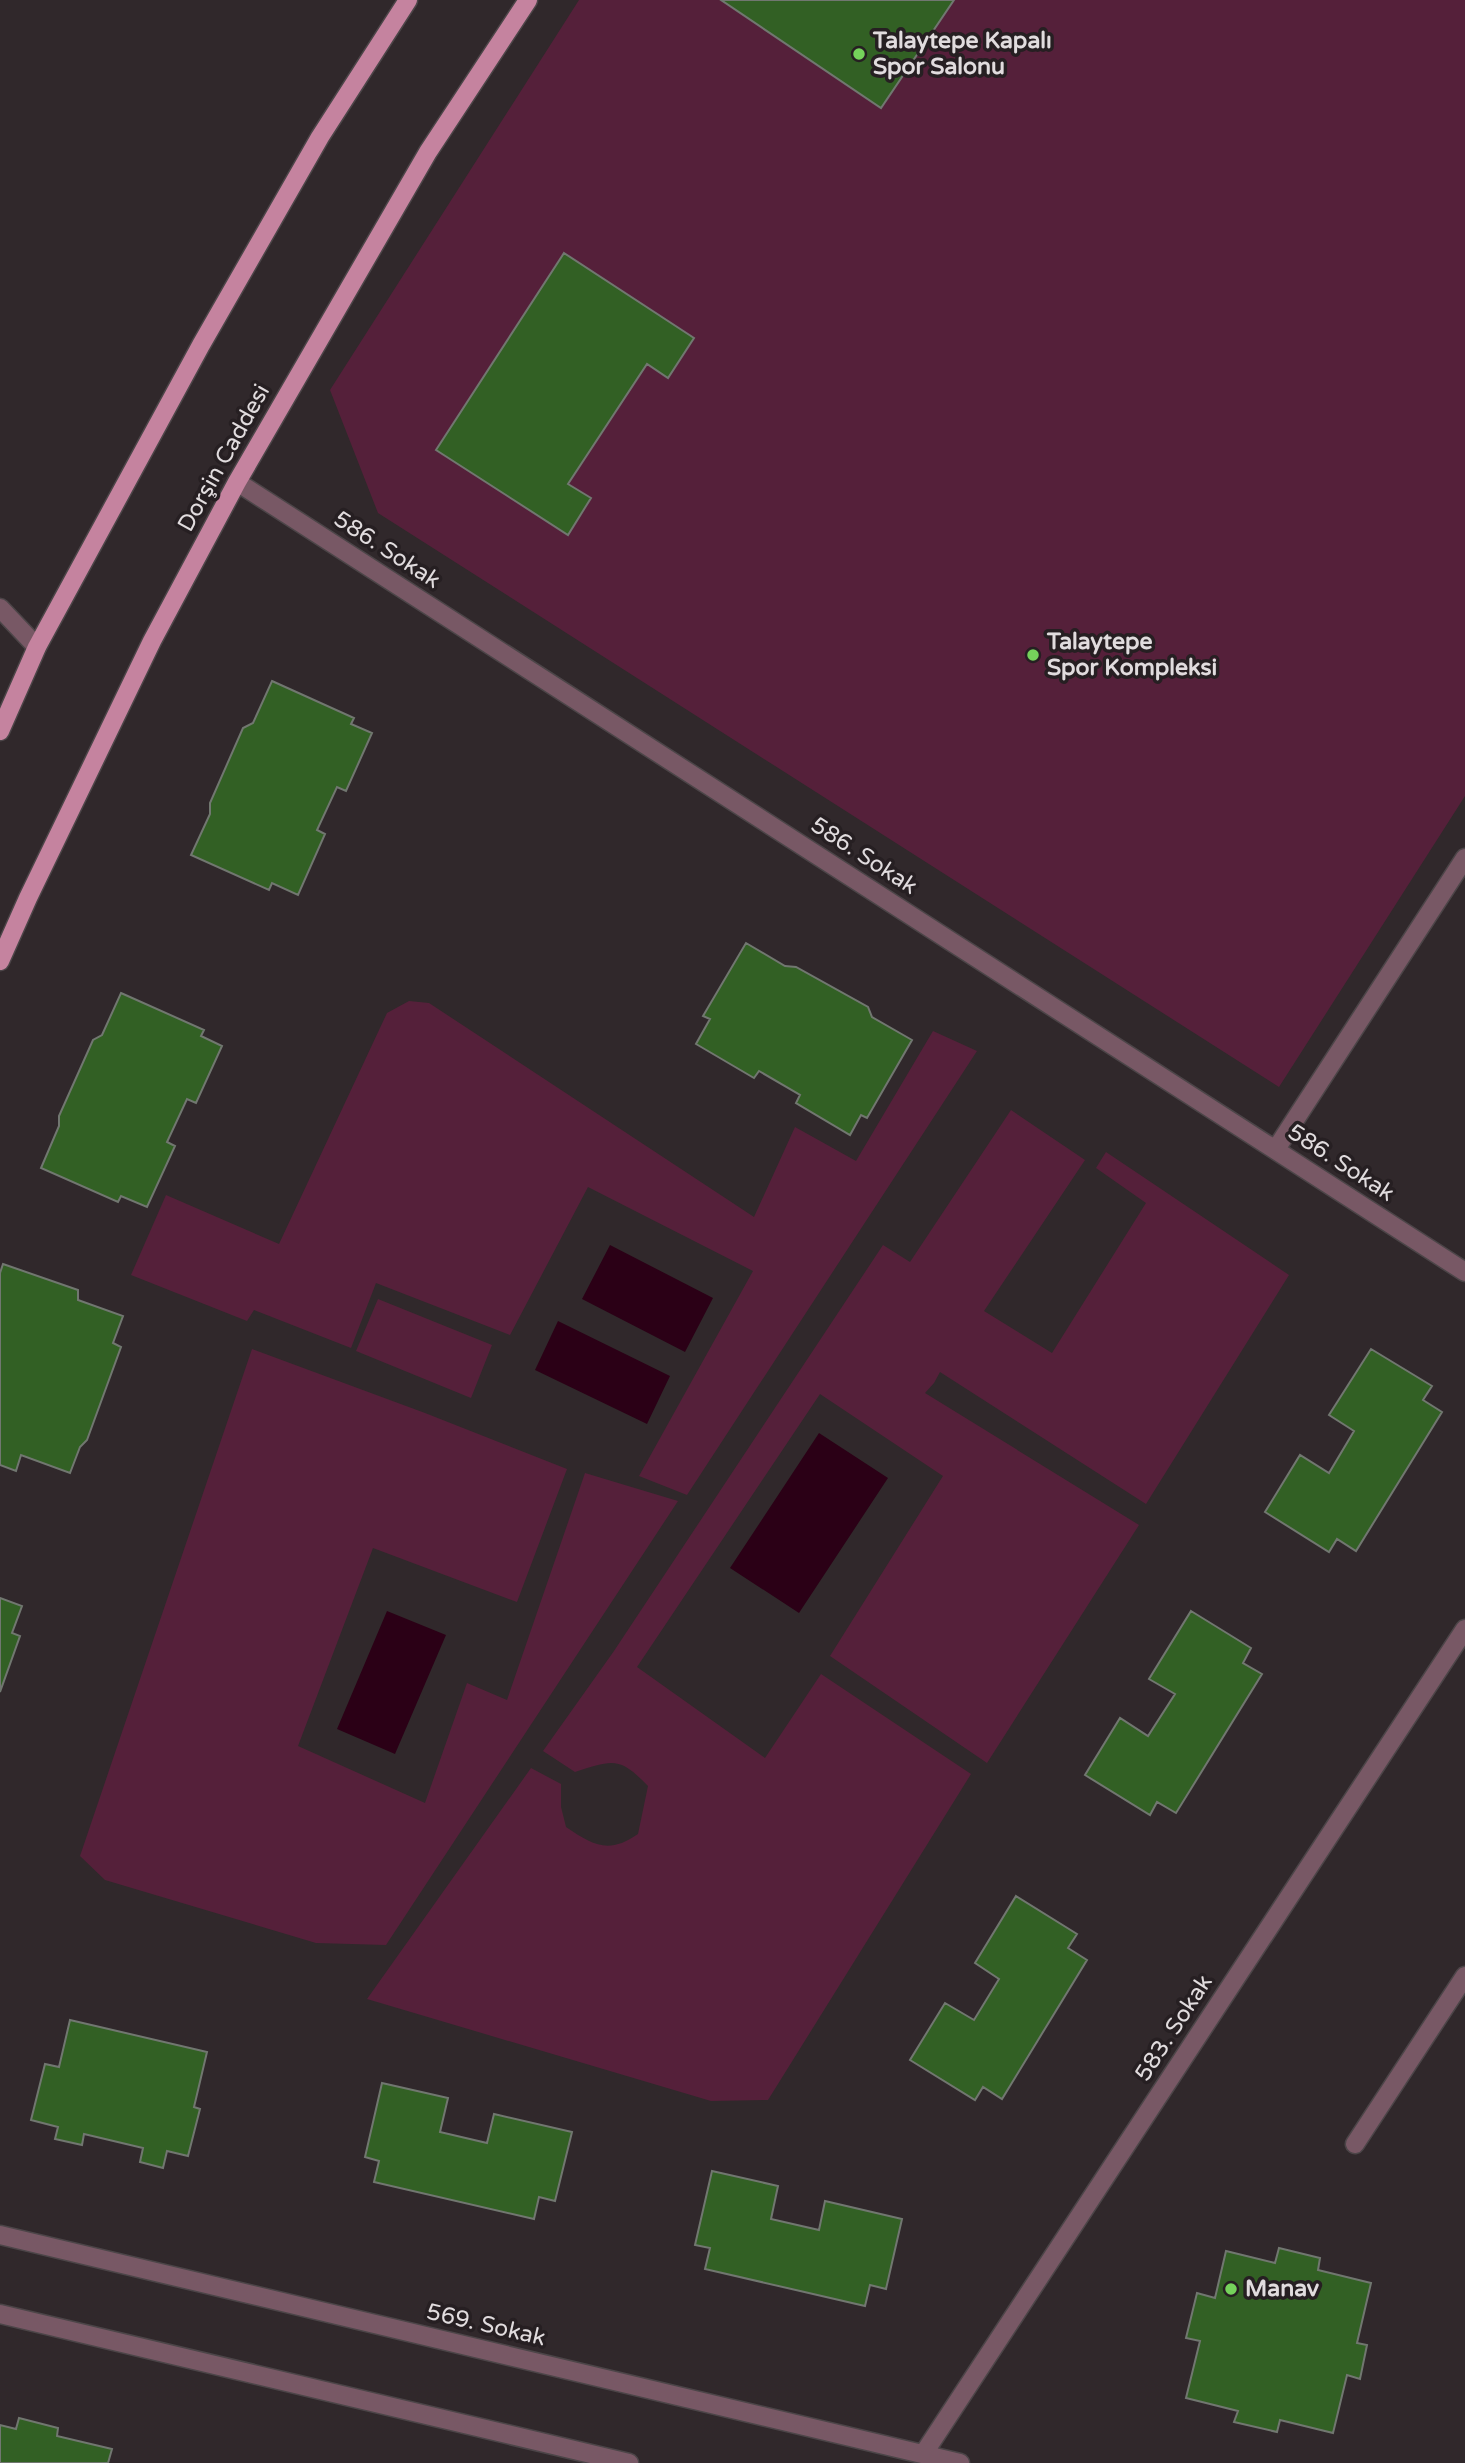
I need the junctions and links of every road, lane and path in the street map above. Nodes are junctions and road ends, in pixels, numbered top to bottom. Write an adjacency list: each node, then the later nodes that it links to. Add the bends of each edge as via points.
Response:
1 (408, 0): 5 (main road, via 320,137)
2 (527, 0): 3 (main road, Dorşin Caddesi, via 428,152)
3 (237, 482): 8 (main road, Dorşin Caddesi, via 152,641); 9 (street, 586. Sokak)
4 (0, 608): 5 (street)
5 (37, 647): 6 (main road)
6 (0, 731)
7 (1465, 858): 9 (street)
8 (0, 961)
9 (1276, 1149): 10 (street, 586. Sokak)
10 (1465, 1272)
11 (1465, 1629): 16 (street, 583. Sokak)
12 (1465, 1976): 13 (street)
13 (1355, 2144)
14 (0, 2235): 16 (street, 569. Sokak)
15 (0, 2314): 17 (street)
16 (925, 2454): 18 (street, 569. Sokak)
17 (629, 2463)
18 (960, 2463)

